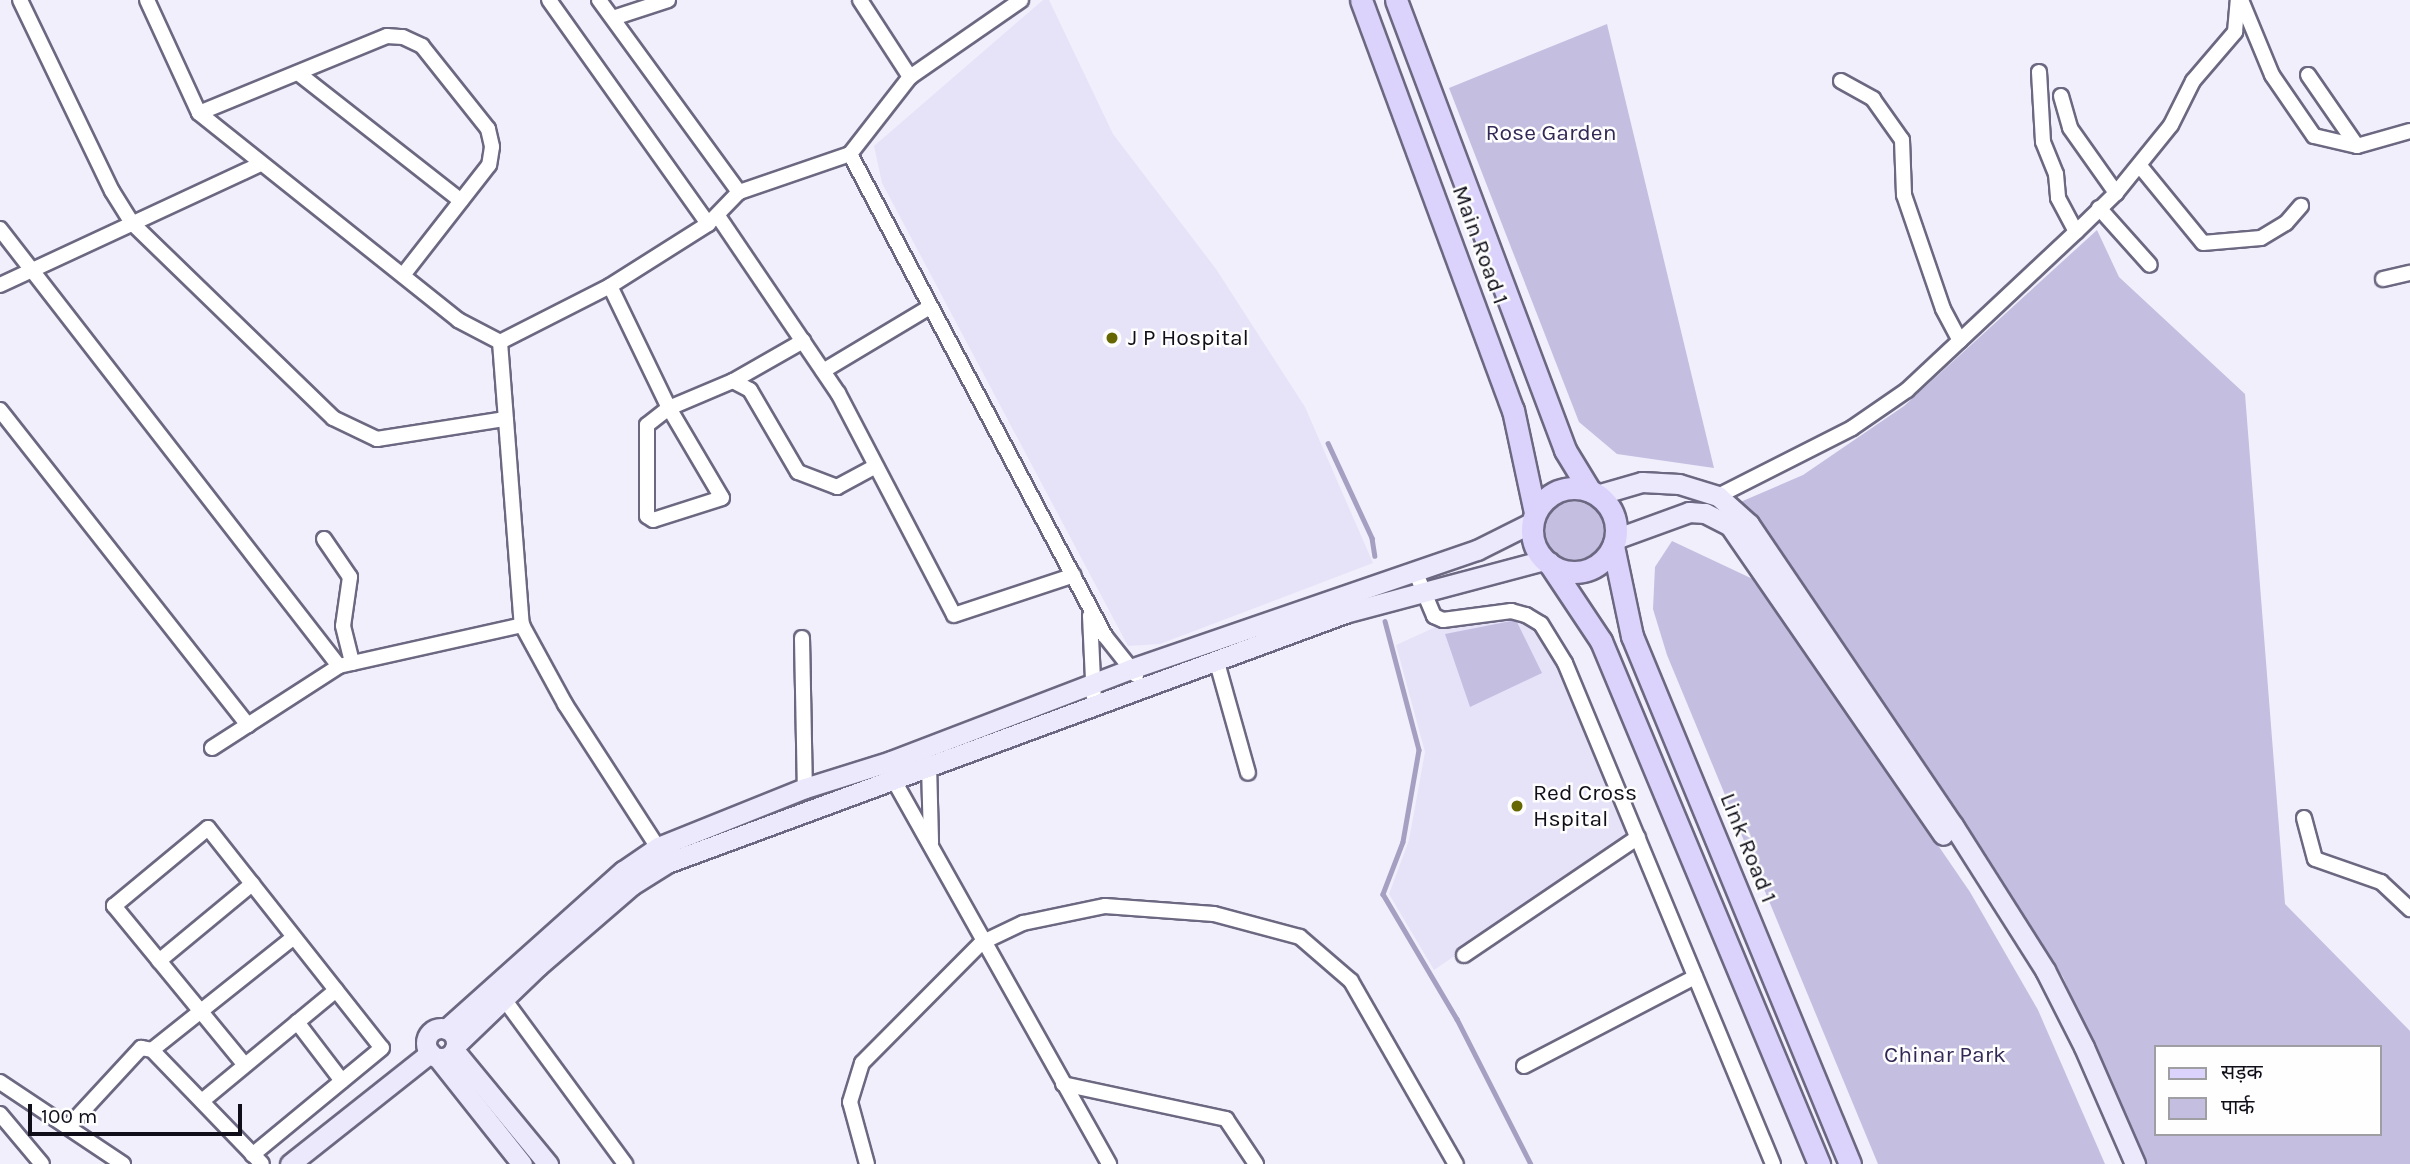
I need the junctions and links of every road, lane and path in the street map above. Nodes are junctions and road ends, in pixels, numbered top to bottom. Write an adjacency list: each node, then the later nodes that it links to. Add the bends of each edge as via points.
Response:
1 (20, 0): 30 (street, via 112,191)
2 (147, 0): 18 (street)
3 (550, 0): 29 (street)
4 (599, 0): 11 (street)
5 (668, 0): 11 (street)
6 (860, 0): 15 (street)
7 (1021, 0): 15 (street)
8 (1361, 0): 52 (main road, Main Road 1, via 1513,410)
9 (1396, 0): 50 (main road, Main Road 1, via 1565,450)
10 (2240, 0): 20 (street, via 2272,75 2314,136); 23 (street, via 2235,32 2193,81 2171,125)
11 (613, 18): 24 (street)
12 (2039, 72): 32 (street, via 2043,142 2056,174 2057,198)
13 (298, 73): 18 (street); 26 (street); 26 (street, via 387,36 422,46 488,129 489,165)
14 (2308, 75): 20 (street)
15 (910, 77): 21 (street)
16 (1841, 81): 42 (street, via 1873,99 1902,140 1904,195 1943,309)
17 (2062, 96): 25 (street, via 2070,128)
18 (199, 113): 22 (street)
19 (2410, 131): 20 (street)
20 (2357, 146)
21 (850, 154): 24 (street); 40 (street)
22 (258, 165): 30 (street); 36 (street)
23 (2140, 166): 25 (street); 27 (street, via 2203,243 2261,238 2286,223)
24 (739, 192): 29 (street)
25 (2116, 193): 28 (street)
26 (461, 201): 36 (street)
27 (2301, 206)
28 (2099, 208): 32 (street); 33 (street)
29 (713, 220): 39 (street); 41 (street)
30 (132, 223): 34 (street); 48 (street, via 333,418 377,439)
31 (0, 229): 34 (street)
32 (2076, 232): 42 (street)
33 (2150, 265)
34 (28, 271): 38 (street); 62 (street)
35 (2410, 273): 37 (street)
36 (403, 275): 43 (street, via 458,320)
37 (2383, 279)
38 (0, 285)
39 (610, 286): 43 (street); 46 (street)
40 (930, 307): 44 (street); 56 (street)
41 (803, 341): 44 (street); 45 (street)
42 (1960, 341): 51 (street, via 1907,390 1852,428)
43 (500, 342): 48 (street)
44 (823, 371): 49 (street)
45 (733, 381): 46 (street); 49 (street, via 750,390 798,472 837,487)
46 (669, 408): 46 (street, via 647,425 647,516 653,520 722,498)
47 (0, 410): 65 (street)
48 (505, 419): 59 (street)
49 (876, 466): 56 (street, via 954,615)
50 (1594, 493): 51 (street, via 1664,482); 52 (main road, via 1561,488); 54 (main road, Link Road 1, via 1614,514)
51 (1718, 496): 111 (street, via 1749,524 2038,960 2084,1047)
52 (1534, 518): 55 (main road, via 1535,546); 57 (street)
53 (324, 539): 62 (street, via 350,578 343,626)
54 (1614, 543): 55 (main road, via 1590,569 1574,572); 109 (main road, Link Road 1, via 1632,636); 110 (street, via 1689,512 1723,521 1735,531 2008,932 2056,1014)
55 (1547, 562): 57 (street); 108 (main road, via 1601,641)
56 (1074, 575): 58 (street)
57 (1418, 581): 61 (street); 63 (street); 72 (street, via 1426,606 1443,620 1511,611 1541,624 1565,663)
58 (1089, 604): 63 (street, via 1111,645); 64 (street, via 1095,655)
59 (522, 625): 62 (street); 74 (street, via 565,704)
60 (803, 638): 70 (street)
61 (1216, 659): 63 (street); 68 (street)
62 (345, 665): 65 (street)
63 (1138, 677): 64 (street)
64 (1093, 693): 67 (street); 70 (street)
65 (248, 725): 66 (street)
66 (212, 748)
67 (929, 764): 69 (street); 73 (street)
68 (1248, 773)
69 (892, 777): 73 (street); 74 (street)
70 (805, 788): 74 (street)
71 (2304, 818): 76 (street, via 2315,859 2381,882)
72 (1638, 837): 79 (street); 81 (street)
73 (931, 844): 78 (street)
74 (663, 855): 83 (street); 86 (street, via 623,871)
75 (252, 884): 77 (street); 80 (street); 80 (street, via 208,828 197,837 114,906)
76 (2410, 909)
77 (294, 937): 82 (street); 84 (street)
78 (981, 943): 92 (street); 103 (street, via 862,1063 850,1102); 106 (street, via 1023,923 1105,906 1214,914 1300,937 1351,981)
79 (1464, 955)
80 (159, 961): 84 (street)
81 (1695, 977): 89 (street); 107 (street)
82 (337, 990): 85 (street); 90 (street, via 382,1048)
83 (504, 999): 86 (street); 102 (street)
84 (201, 1013): 87 (street); 88 (street)
85 (297, 1023): 88 (street); 90 (street)
86 (445, 1047): 99 (street); 100 (street); 101 (street)
87 (152, 1049): 93 (street); 95 (street, via 141,1048)
88 (244, 1065): 93 (street)
89 (1524, 1066)
90 (342, 1081): 96 (street)
91 (0, 1082): 95 (street)
92 (1063, 1084): 104 (street); 105 (street, via 1226,1119)
93 (202, 1101): 96 (street)
94 (0, 1114): 97 (street)
95 (68, 1127): 98 (street)
96 (257, 1159)
97 (42, 1164)
98 (123, 1164)
99 (290, 1164)
100 (522, 1164)
101 (548, 1164)
102 (625, 1164)
103 (867, 1164)
104 (1109, 1164)
105 (1256, 1164)
106 (1456, 1164)
107 (1773, 1164)
108 (1819, 1164)
109 (1850, 1164)
110 (2121, 1164)
111 (2135, 1164)

